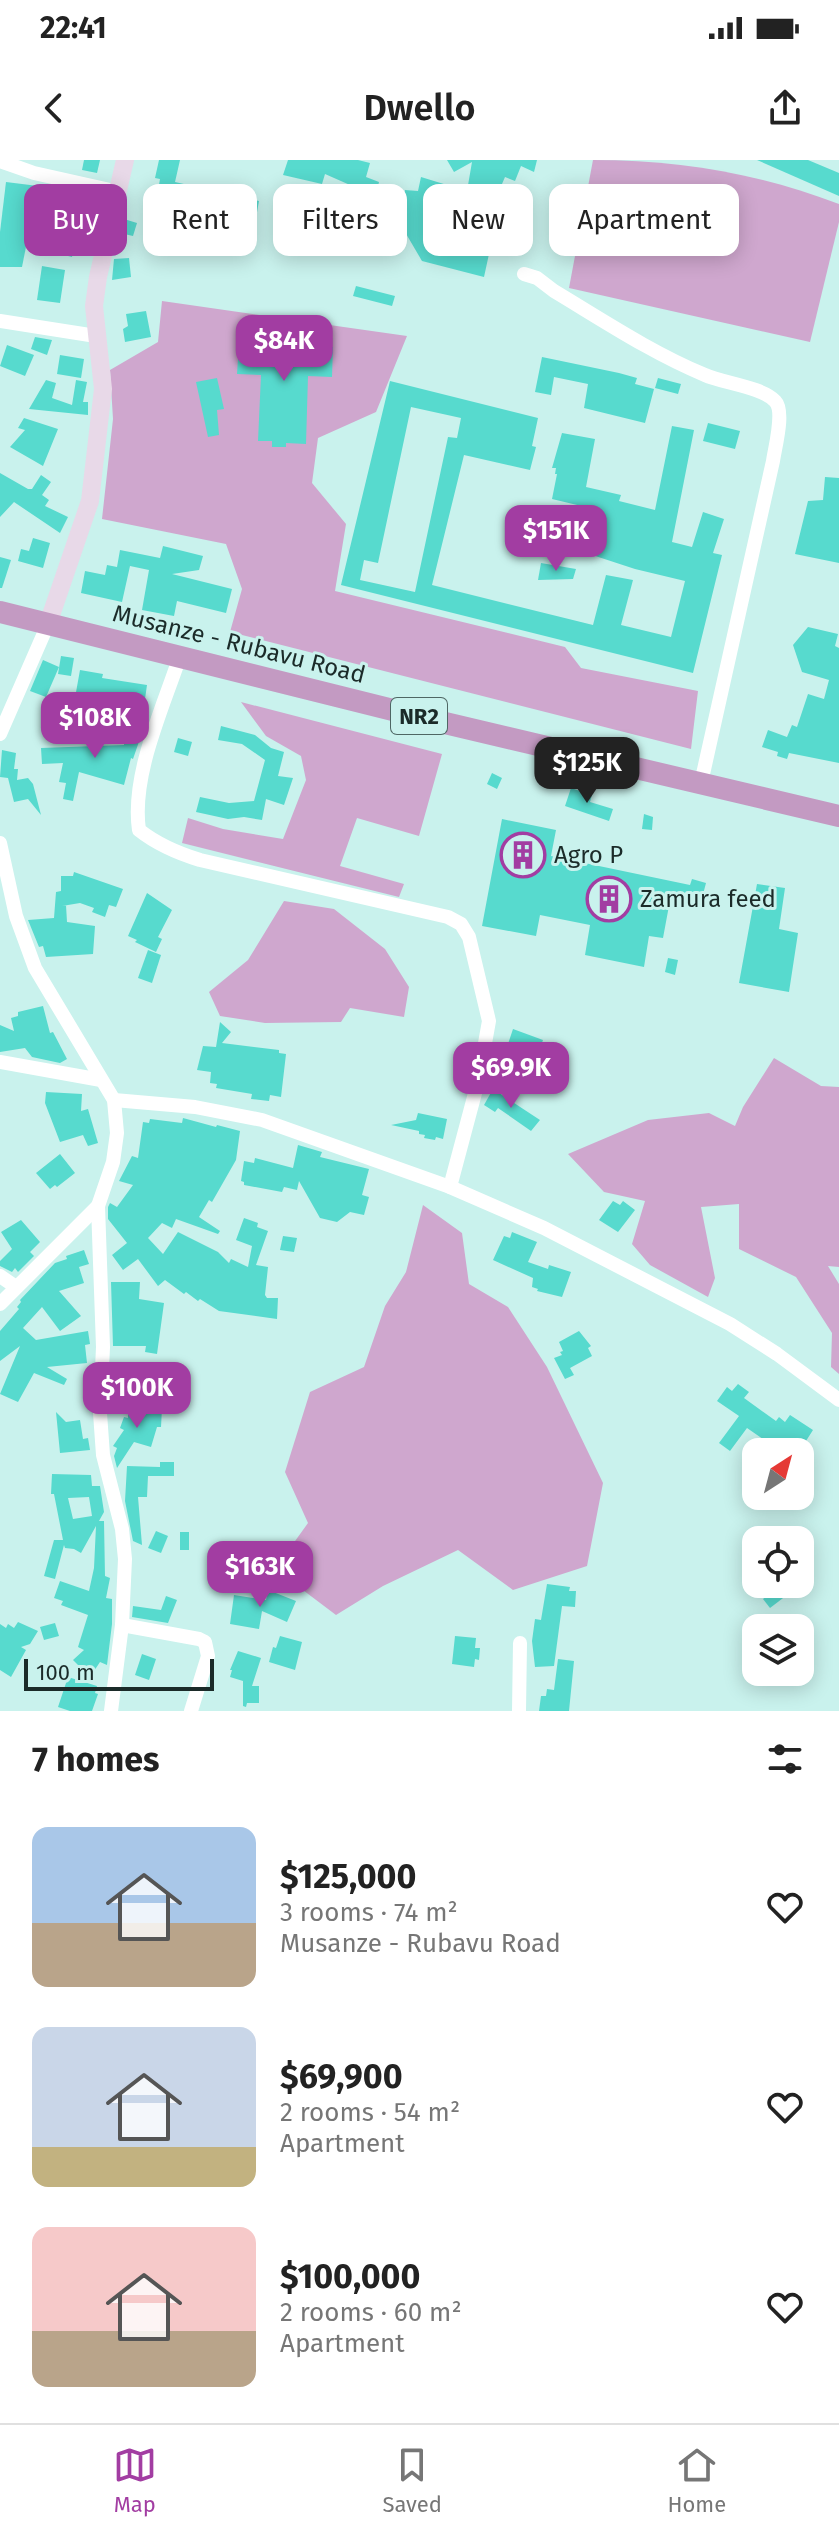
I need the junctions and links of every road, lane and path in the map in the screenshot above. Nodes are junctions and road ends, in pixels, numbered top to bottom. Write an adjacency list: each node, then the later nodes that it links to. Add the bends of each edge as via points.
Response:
1 (125, 160): 4 (main road)
2 (0, 161): 3 (street)
3 (83, 184)
4 (120, 184)
5 (103, 256): 8 (main road, via 94,306)
6 (524, 274): 13 (street, via 668,360 761,392 780,412)
7 (0, 321): 8 (street)
8 (96, 336): 10 (main road, via 103,389 90,501)
9 (0, 612): 10 (highway, Musanze - Rubavu Road / NR2)
10 (48, 624): 11 (highway, Musanze - Rubavu Road / NR2); 12 (street)
11 (180, 656): 13 (highway, Musanze - Rubavu Road / NR2); 19 (street, via 138,785 139,830 162,846 200,860 448,917 465,929 489,1021)
12 (0, 734)
13 (701, 783): 14 (highway, Musanze - Rubavu Road / NR2)
14 (839, 816)
15 (0, 843): 17 (street, via 31,957)
16 (0, 1062): 17 (street)
17 (101, 1080): 18 (street)
18 (114, 1100): 19 (street, via 262,1120); 20 (street, via 113,1162)
19 (450, 1187): 24 (street, via 544,1228 730,1324)
20 (98, 1206): 22 (street); 25 (street, via 100,1413 103,1455 124,1544)
21 (0, 1276): 22 (street)
22 (16, 1287): 23 (street)
23 (0, 1304)
24 (839, 1400)
25 (122, 1625): 27 (street); 28 (street, via 205,1642 208,1656)
26 (520, 1643): 29 (street)
27 (111, 1711)
28 (191, 1711)
29 (519, 1711)

